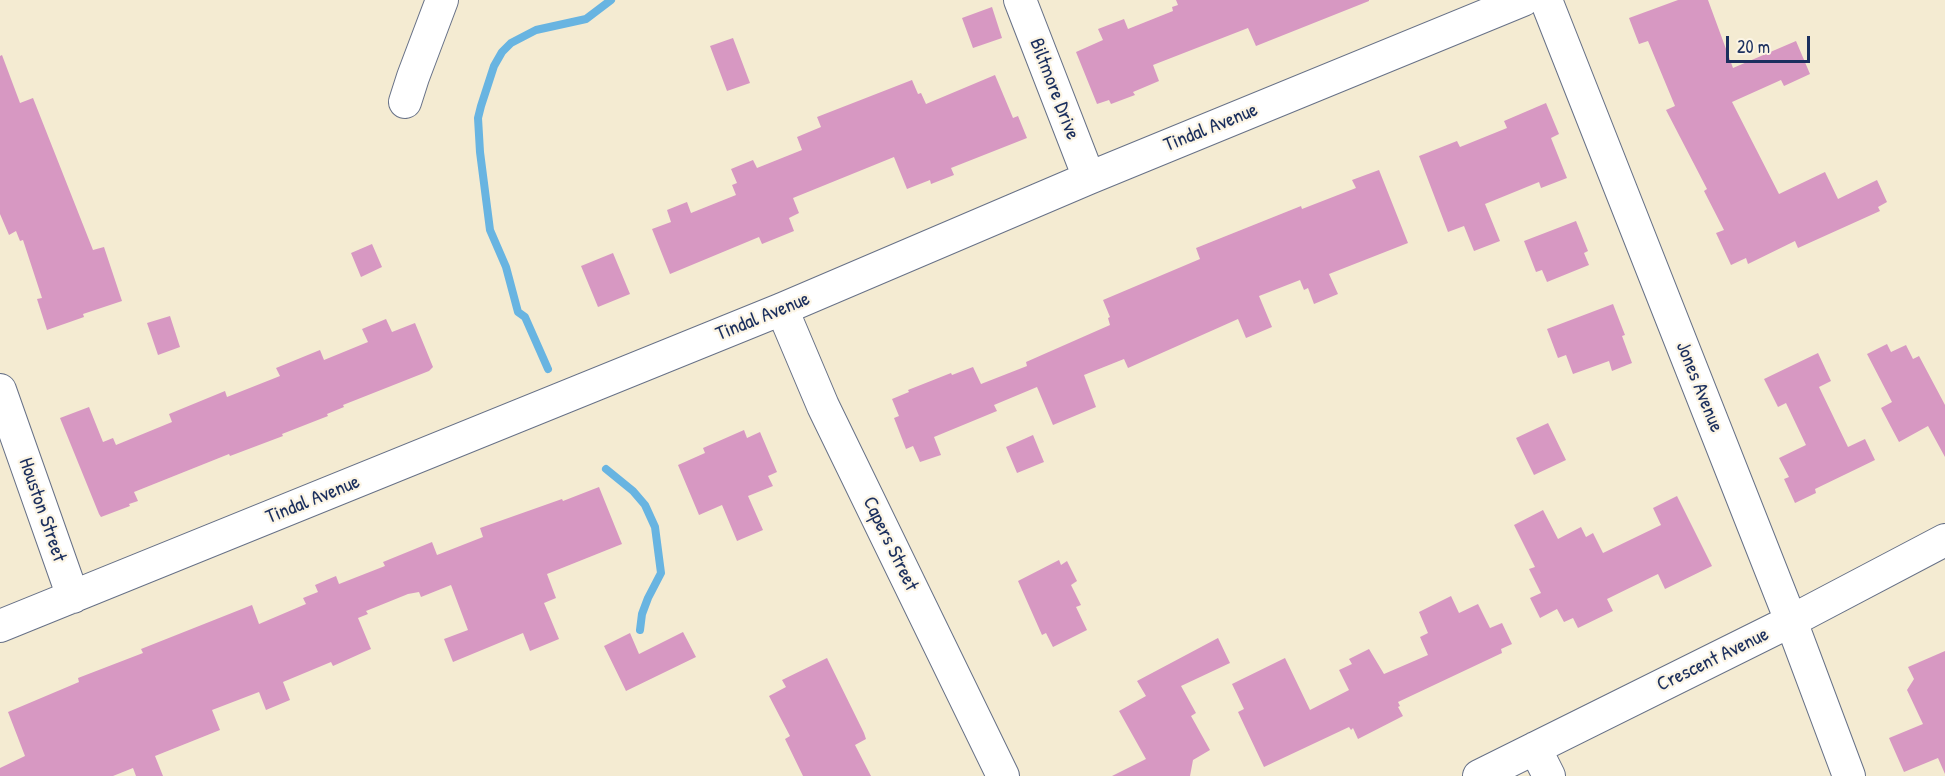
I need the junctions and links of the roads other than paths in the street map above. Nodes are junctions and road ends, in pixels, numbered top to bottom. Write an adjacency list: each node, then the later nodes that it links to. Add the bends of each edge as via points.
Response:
1 (442, 0): 5 (street)
2 (1020, 0): 6 (street, Biltmore Drive)
3 (1523, 0): 6 (street, Tindal Avenue)
4 (1546, 0): 11 (street, Jones Avenue)
5 (405, 102)
6 (1089, 178): 7 (street, Tindal Avenue)
7 (782, 309): 10 (street, Tindal Avenue); 14 (street, Capers Street, via 823,406)
8 (1, 397): 10 (street, Houston Street)
9 (1945, 540): 11 (street, Crescent Avenue)
10 (73, 597): 12 (street, Tindal Avenue)
11 (1791, 621): 13 (street, Crescent Avenue); 17 (street, Jones Avenue)
12 (0, 626)
13 (1535, 748): 15 (street, Crescent Avenue); 16 (street)
14 (1003, 776)
15 (1479, 776)
16 (1549, 776)
17 (1849, 776)

